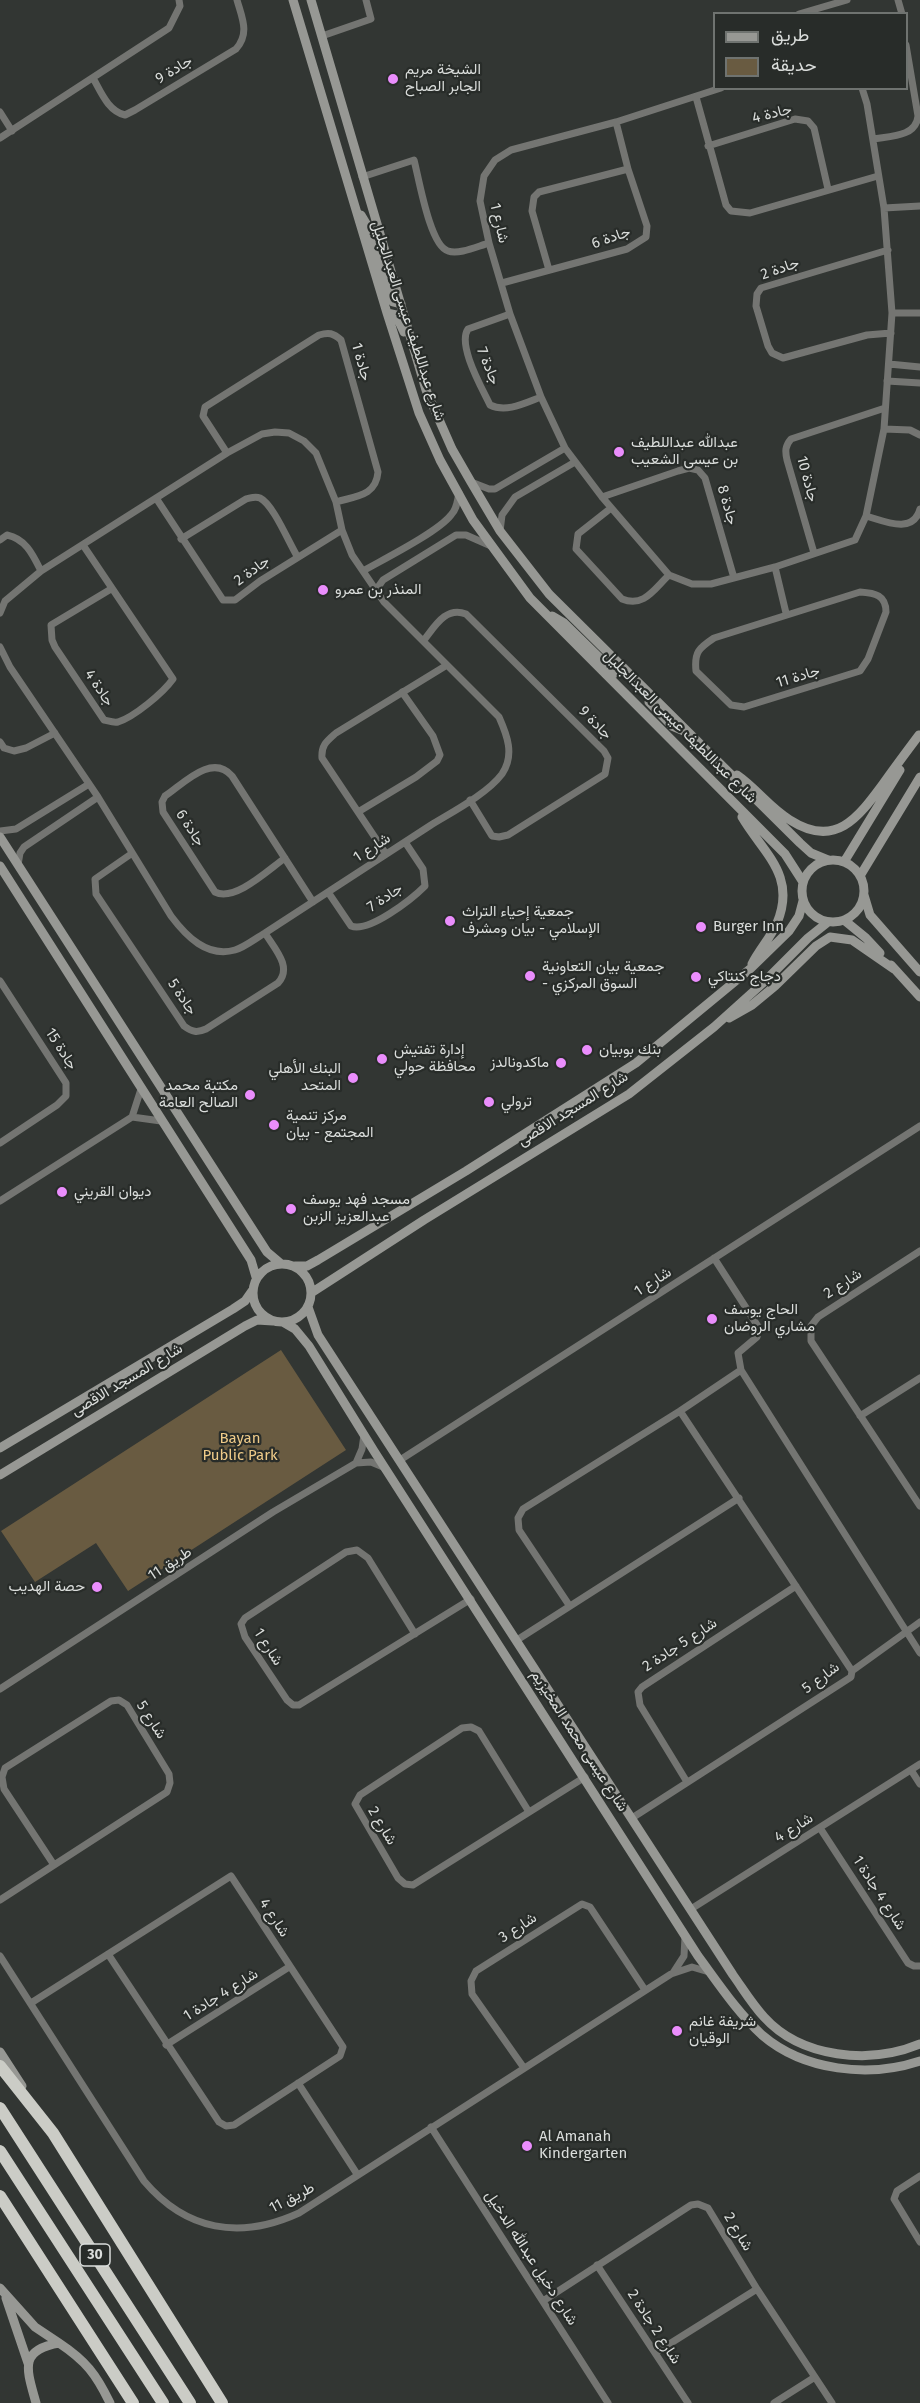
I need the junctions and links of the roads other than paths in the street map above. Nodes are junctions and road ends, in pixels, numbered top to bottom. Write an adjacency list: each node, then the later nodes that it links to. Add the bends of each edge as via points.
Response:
1 (179, 0): 10 (street, via 169,28)
2 (237, 0): 10 (street, جادة 9, via 245,26 236,49 135,110 125,115 111,108)
3 (293, 0): 26 (main road, شارع عبداللطيف عيسى العبدالجليل)
4 (311, 0): 8 (main road, شارع عبداللطيف عيسى العبدالجليل)
5 (366, 0): 8 (street, via 371,19)
6 (847, 0): 7 (street)
7 (806, 12)
8 (322, 36): 22 (main road, شارع عبداللطيف عيسى العبدالجليل)
9 (908, 57): 18 (street, via 917,125 912,131)
10 (93, 78): 16 (street)
11 (715, 90): 13 (street, شارع 1)
12 (863, 90): 18 (street)
13 (696, 97): 15 (street, شارع 1); 19 (street)
14 (0, 112): 16 (street)
15 (616, 122): 20 (street, جادة 6); 27 (street, شارع 1, via 511,150 495,160 484,176 480,201)
16 (12, 131): 17 (street)
17 (0, 138)
18 (873, 139): 21 (street)
19 (708, 146): 23 (street, via 731,211 750,213); 23 (street, جادة 4, via 795,119 808,121 814,128)
20 (628, 169): 29 (street, via 539,192 534,197 532,211); 29 (street, جادة 6, via 647,226 646,237 627,249)
21 (878, 176): 23 (street); 25 (street)
22 (362, 177): 27 (street, via 414,160 440,246 455,252); 31 (main road, شارع عبداللطيف عيسى العبدالجليل)
23 (828, 189)
24 (920, 206): 25 (street)
25 (884, 208): 28 (street)
26 (357, 211): 31 (main road, via 368,225 389,296); 32 (main road, شارع عبداللطيف عيسى العبدالجليل)
27 (489, 243): 30 (street, شارع 1)
28 (888, 250): 33 (street); 36 (street, جادة 2, via 760,288 756,300 771,353 783,358 867,335)
29 (549, 270): 30 (street, جادة 6)
30 (502, 283): 35 (street, شارع 1)
31 (400, 304): 41 (main road, شارع عبداللطيف عيسى العبدالجليل)
32 (387, 313): 41 (main road, via 396,315); 50 (main road, شارع عبداللطيف عيسى العبدالجليل, via 419,413)
33 (892, 313): 34 (street); 36 (street)
34 (920, 313)
35 (510, 314): 42 (street, شارع 1); 42 (street, جادة 7, via 468,329 464,334 467,352 490,405 508,408)
36 (891, 333): 37 (street)
37 (889, 364): 38 (street); 39 (street)
38 (920, 367)
39 (887, 381): 40 (street); 43 (street)
40 (920, 383)
41 (426, 390): 49 (main road, شارع عبداللطيف عيسى العبدالجليل)
42 (541, 397): 46 (street, شارع 1)
43 (885, 408): 44 (street); 63 (street, جادة 10, via 788,443 787,460)
44 (884, 429): 45 (street, via 910,430); 56 (street)
45 (920, 435)
46 (565, 448): 48 (street, شارع 1); 49 (street, via 495,489)
47 (227, 453): 52 (street, شارع 1); 53 (street, شارع 1, via 262,434 289,433 316,453); 53 (street, جادة 1, via 203,416 205,407 319,335 334,334 341,340 378,472 377,484 371,491)
48 (575, 462): 51 (street, شارع 1); 58 (street, via 515,497 501,515)
49 (471, 482): 58 (main road, شارع عبداللطيف عيسى العبدالجليل)
50 (459, 493): 62 (main road, شارع عبداللطيف عيسى العبدالجليل); 67 (street, via 450,517)
51 (602, 496): 54 (street, شارع 1); 69 (street, جادة 8, via 689,468 698,470 705,478)
52 (156, 498): 59 (street, جادة 2); 61 (street, شارع 1)
53 (336, 502): 57 (street, شارع 1)
54 (611, 508): 68 (street, شارع 1); 68 (street, via 578,534 578,553 622,599 630,602 642,601)
55 (920, 509): 56 (street, via 914,521 906,525)
56 (866, 516): 63 (street, via 855,540)
57 (342, 530): 64 (street, جادة 2); 67 (street, شارع 1)
58 (500, 531): 78 (main road, شارع عبداللطيف عيسى العبدالجليل, via 549,594)
59 (181, 539): 64 (street, via 254,497 269,506); 64 (street, جادة 2, via 223,600 235,600)
60 (0, 540): 66 (street, via 16,537 29,548)
61 (83, 545): 66 (street, شارع 1); 70 (street, جادة 4)
62 (491, 546): 71 (street, via 456,535 383,580); 73 (main road, شارع عبداللطيف عيسى العبدالجليل)
63 (814, 553): 65 (street)
64 (297, 556)
65 (775, 567): 69 (street); 74 (street)
66 (41, 571): 72 (street, شارع 1, via 5,600)
67 (363, 571): 71 (street, شارع 1)
68 (669, 575): 69 (street, via 692,584)
69 (734, 578)
70 (111, 589): 70 (street, جادة 4, via 173,679 159,695 112,723 104,720 73,674 55,647 51,632 51,625)
71 (376, 590): 75 (street, شارع 1)
72 (0, 613)
73 (544, 613): 78 (main road, via 564,623 615,673); 79 (main road, شارع عبداللطيف عيسى العبدالجليل)
74 (786, 613): 74 (street, جادة 11, via 714,638 695,656 696,671 731,705 744,707 860,671 886,606 879,595 860,592)
75 (424, 640): 77 (street, شارع 1); 89 (street, جادة 9, via 446,614 466,614 608,758 605,774 508,835 492,836)
76 (0, 647): 82 (street, شارع 1)
77 (447, 665): 80 (street); 89 (street, شارع 1, via 500,717 509,746 502,773)
78 (625, 671): 81 (main road, شارع عبداللطيف عيسى العبدالجليل)
79 (620, 689): 81 (main road, via 625,684 632,685 672,726); 90 (main road, شارع عبداللطيف عيسى العبدالجليل)
80 (402, 692): 91 (street, via 324,744 322,758); 91 (street, via 434,736 440,755 416,777)
81 (686, 731): 85 (main road, شارع عبداللطيف عيسى العبدالجليل)
82 (55, 733): 84 (street, via 15,751 4,748); 87 (street, شارع 1)
83 (920, 734): 85 (main road, via 855,819 827,832 807,829 789,820 749,783); 99 (main road)
84 (0, 742)
85 (720, 764): 98 (main road, شارع عبداللطيف عيسى العبدالجليل, via 811,853)
86 (920, 777): 102 (main road)
87 (89, 784): 88 (street, شارع 1); 92 (street, via 16,829)
88 (98, 797): 95 (street, شارع 1); 100 (street, via 24,847)
89 (470, 801): 94 (street, شارع 1)
90 (734, 802): 103 (main road, شارع عبداللطيف عيسى العبدالجليل, via 785,854); 112 (main road, via 776,864 783,895 777,924)
91 (358, 812): 96 (street)
92 (0, 831)
93 (0, 837): 100 (main road)
94 (405, 842): 96 (street, شارع 1); 104 (street, جادة 7, via 423,869 425,886 369,926 351,927)
95 (131, 854): 110 (street, شارع 1, via 184,934 198,945 218,951 235,950); 110 (street, جادة 5, via 95,879 96,894 190,1031 206,1029 283,978 284,964)
96 (386, 854): 104 (street, شارع 1)
97 (285, 858): 97 (street, جادة 6, via 225,769 208,767 162,802 163,812 210,887 221,895 242,889); 107 (street, جادة 6)
98 (828, 860): 99 (main road); 103 (main road, via 817,864)
99 (843, 862): 102 (main road)
100 (18, 865): 111 (main road)
101 (1, 868): 115 (main road)
102 (860, 876): 105 (main road)
103 (803, 882): 106 (main road)
104 (328, 892): 107 (street, شارع 1)
105 (864, 893): 108 (main road, via 858,909); 114 (main road, via 870,915)
106 (803, 900): 109 (main road, via 813,915); 112 (main road, شارع المسجد الاقصى, via 789,931)
107 (314, 902): 110 (street, شارع 1)
108 (844, 920): 109 (main road); 113 (main road)
109 (828, 922): 120 (main road, شارع المسجد الاقصى)
110 (265, 933)
111 (82, 965): 115 (main road, via 80,973); 117 (main road)
112 (750, 969): 130 (main road, شارع المسجد الاقصى, via 627,1069 327,1255 307,1266)
113 (894, 969): 119 (main road); 120 (main road, via 852,940 830,937 752,1005)
114 (920, 972)
115 (69, 975): 118 (main road)
116 (0, 981): 125 (street, جادة 15, via 66,1083 66,1096 57,1106)
117 (96, 987): 118 (main road, via 84,988); 129 (main road, via 267,1252)
118 (82, 996): 121 (main road)
119 (920, 997)
120 (714, 1027): 133 (main road, شارع المسجد الاقصى, via 629,1094)
121 (141, 1089): 122 (street); 123 (main road)
122 (132, 1117): 123 (street); 126 (street)
123 (161, 1121): 131 (main road, via 251,1260)
124 (920, 1126): 128 (street, شارع 1)
125 (0, 1143)
126 (0, 1201)
127 (920, 1251): 141 (street, شارع 2, via 818,1317 811,1326 811,1341)
128 (714, 1258): 137 (street, via 759,1328 757,1337 738,1353); 144 (street, شارع 1)
129 (280, 1263): 130 (main road); 131 (main road)
130 (295, 1266): 133 (main road, via 307,1277)
131 (256, 1277): 132 (main road)
132 (252, 1291): 135 (main road, via 257,1309); 143 (main road, شارع المسجد الاقصى, via 233,1310)
133 (311, 1293): 134 (main road)
134 (308, 1307): 135 (main road, via 293,1320); 136 (main road, شارع عيسى محمد المخيزيم, via 318,1335)
135 (278, 1321): 138 (main road, شارع عيسى محمد المخيزيم, via 295,1329); 147 (main road, شارع المسجد الاقصى, via 257,1320 245,1326)
136 (338, 1365): 138 (main road, via 328,1364); 144 (main road, شارع عيسى محمد المخيزيم)
137 (741, 1370): 140 (street); 158 (street)
138 (326, 1372): 142 (main road, شارع عيسى محمد المخيزيم)
139 (920, 1378): 141 (street)
140 (680, 1411): 148 (street, شارع 5); 156 (street, via 523,1509 518,1518 519,1530)
141 (860, 1416): 149 (street, شارع 2)
142 (364, 1435): 145 (street); 146 (main road, شارع عيسى محمد المخيزيم)
143 (0, 1448)
144 (400, 1460): 150 (main road, شارع عيسى محمد المخيزيم)
145 (356, 1463): 146 (street, via 371,1462); 163 (street, طريق 11, via 273,1512)
146 (385, 1468): 151 (main road, شارع عيسى محمد المخيزيم)
147 (0, 1475)
148 (739, 1498): 154 (street, شارع 5); 156 (street)
149 (920, 1505)
150 (444, 1529): 151 (main road, via 441,1535); 152 (main road, شارع عيسى محمد المخيزيم)
151 (430, 1537): 153 (main road, شارع عيسى محمد المخيزيم)
152 (458, 1550): 153 (main road, via 447,1548); 160 (main road, شارع عيسى محمد المخيزيم)
153 (444, 1558): 155 (main road, شارع عيسى محمد المخيزيم)
154 (796, 1586): 162 (street, شارع 5); 167 (street, شارع 5 جادة 2, via 638,1692 640,1705)
155 (471, 1599): 159 (street, شارع 1); 166 (main road, شارع عيسى محمد المخيزيم)
156 (569, 1605): 160 (street)
157 (920, 1622): 158 (street)
158 (907, 1631): 161 (street); 162 (street)
159 (416, 1634): 159 (street, شارع 1, via 368,1558 357,1550 346,1552 241,1624 245,1637 293,1705 303,1703)
160 (517, 1640): 170 (main road, شارع عيسى محمد المخيزيم)
161 (920, 1653)
162 (852, 1671): 167 (street, شارع 5, via 850,1677)
163 (0, 1689)
164 (920, 1764): 165 (street, شارع 4)
165 (911, 1770): 168 (street); 171 (street, شارع 4)
166 (585, 1777): 169 (street, شارع 2); 173 (main road, شارع عيسى محمد المخيزيم)
167 (687, 1782): 170 (street, شارع 5)
168 (920, 1784)
169 (529, 1812): 169 (street, شارع 2, via 479,1731 471,1727 462,1728 360,1795 354,1804 398,1878 409,1885)
170 (632, 1818): 172 (main road, شارع عيسى محمد المخيزيم)
171 (820, 1828): 178 (street, شارع 4); 182 (street, شارع 4 جادة 1, via 908,1963)
172 (656, 1855): 173 (main road, via 651,1864); 175 (main road, شارع عيسى محمد المخيزيم)
173 (640, 1864): 176 (main road, شارع عيسى محمد المخيزيم)
174 (54, 1865): 174 (street, شارع 5, via 4,1788 5,1768 111,1701 119,1700 127,1705 169,1774 167,1792); 177 (street, شارع 5)
175 (670, 1878): 176 (main road, via 660,1877); 178 (main road, شارع عيسى محمد المخيزيم)
176 (655, 1886): 179 (main road, شارع عيسى محمد المخيزيم)
177 (0, 1900)
178 (691, 1909): 188 (main road, شارع عيسى محمد المخيزيم, via 753,2003 787,2036 821,2050 868,2056)
179 (684, 1934): 184 (street, طريق 11, via 684,1956); 185 (main road, شارع عيسى محمد المخيزيم)
180 (108, 1954): 183 (street, شارع 4, via 231,1876); 187 (street, شارع 4); 189 (street, شارع 4)
181 (0, 1956): 187 (street, طريق 11)
182 (920, 1966)
183 (289, 1967): 189 (street, شارع 4 جادة 1); 194 (street, شارع 4, via 343,2047 340,2056)
184 (671, 1974): 185 (street, طريق 11, via 692,1967); 186 (street, طريق 11)
185 (712, 1975): 191 (main road, شارع عيسى محمد المخيزيم, via 763,2036 793,2054 829,2066 868,2070)
186 (645, 1990): 193 (street, طريق 11); 193 (street, شارع 3, via 590,1908 580,1905 476,1971 471,1981 472,1994)
187 (31, 2003): 199 (street, طريق 11, via 144,2181 180,2213 227,2228 269,2225 299,2213)
188 (920, 2044)
189 (166, 2045): 194 (street, شارع 4, via 226,2126)
190 (0, 2052): 197 (main road)
191 (920, 2061)
192 (0, 2066): 197 (highway)
193 (524, 2068): 196 (street, طريق 11)
194 (298, 2083): 199 (street)
195 (0, 2108): 217 (highway, 30)
196 (431, 2127): 199 (street, طريق 11); 206 (street, شارع دخيل عبدالله الدخيل)
197 (53, 2133): 218 (highway)
198 (0, 2151): 216 (highway, 30)
199 (357, 2174)
200 (920, 2176): 202 (street, via 897,2191 894,2199)
201 (0, 2196): 215 (highway)
202 (920, 2242)
203 (597, 2265): 204 (street, شارع 2, via 698,2204 708,2208); 206 (street, شارع 2); 208 (street, شارع 2 جادة 2)
204 (757, 2289): 208 (street); 210 (street, شارع 2)
205 (3, 2292): 207 (main road, via 35,2327); 209 (main road)
206 (543, 2301): 219 (street, شارع دخيل عبدالله الدخيل)
207 (59, 2343): 209 (main road, via 32,2353); 214 (main road, via 80,2357 98,2378)
208 (655, 2353): 220 (street, شارع 2 جادة 2)
209 (28, 2363): 211 (main road)
210 (816, 2377): 221 (street); 222 (street, شارع 2)
211 (31, 2386): 212 (main road); 213 (main road)
212 (29, 2403)
213 (36, 2403)
214 (110, 2403)
215 (133, 2403)
216 (163, 2403)
217 (190, 2403)
218 (222, 2403)
219 (608, 2403)
220 (688, 2403)
221 (774, 2403)
222 (832, 2403)

